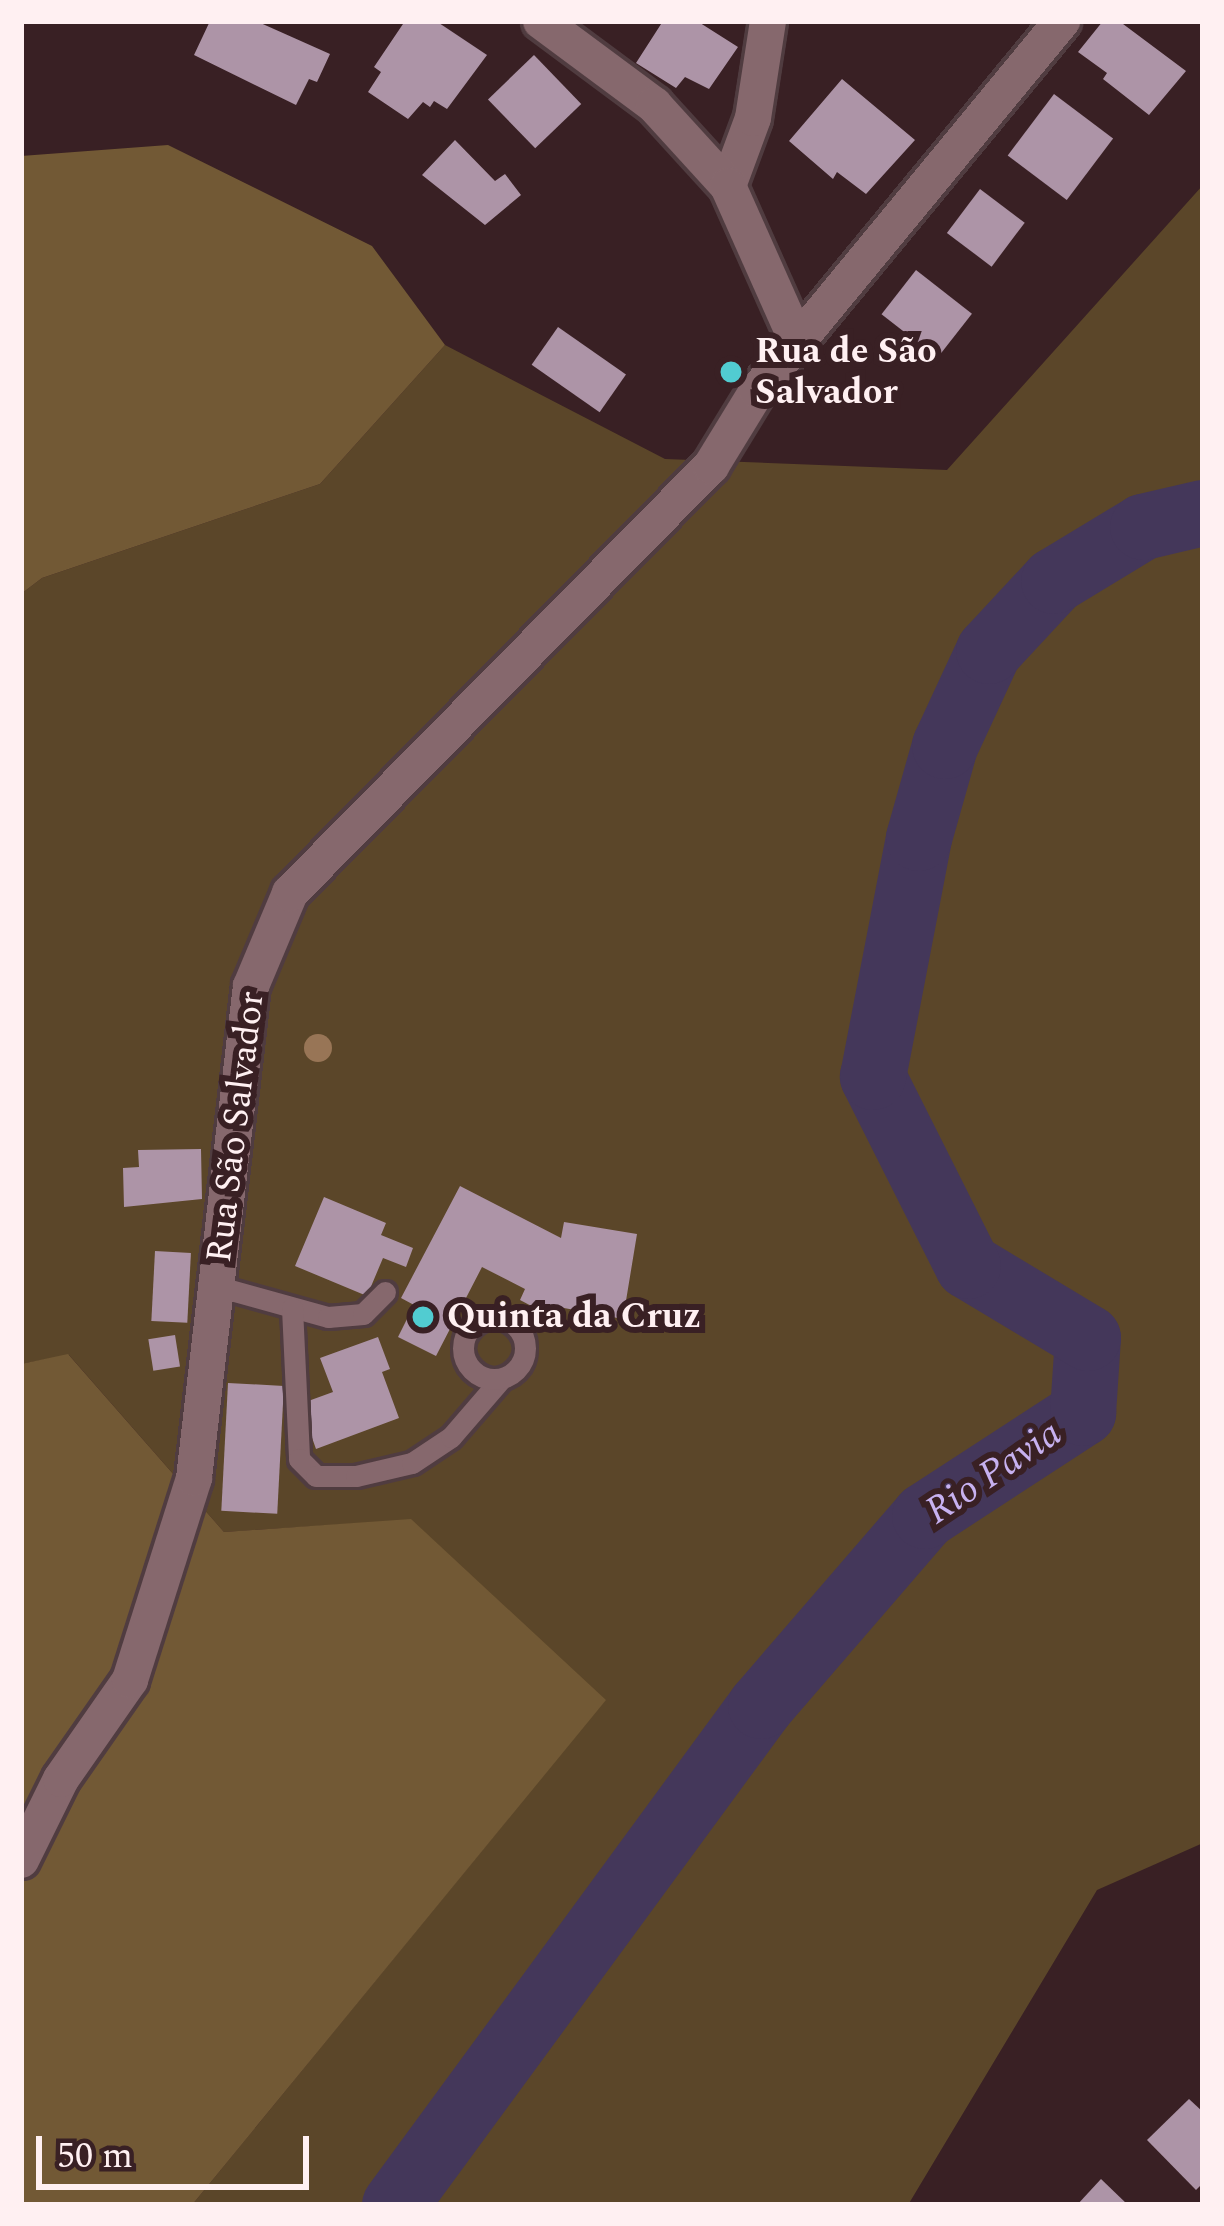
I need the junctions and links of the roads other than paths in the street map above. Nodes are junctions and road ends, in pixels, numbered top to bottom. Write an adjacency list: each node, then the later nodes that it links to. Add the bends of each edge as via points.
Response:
1 (541, 21): 4 (street, via 654,105)
2 (768, 21): 4 (street, via 753,118)
3 (1063, 21): 5 (street, Rua São Salvador)
4 (728, 186): 5 (street)
5 (798, 343): 6 (street, Rua São Salvador, via 711,466 290,893 251,986)
6 (216, 1286): 8 (lane); 10 (street, Rua São Salvador, via 194,1478 130,1680 61,1779)
7 (385, 1292): 8 (lane, via 363,1314)
8 (292, 1308): 9 (lane, via 299,1459 316,1476 412,1463 451,1437)
9 (501, 1379)
10 (21, 1860)

